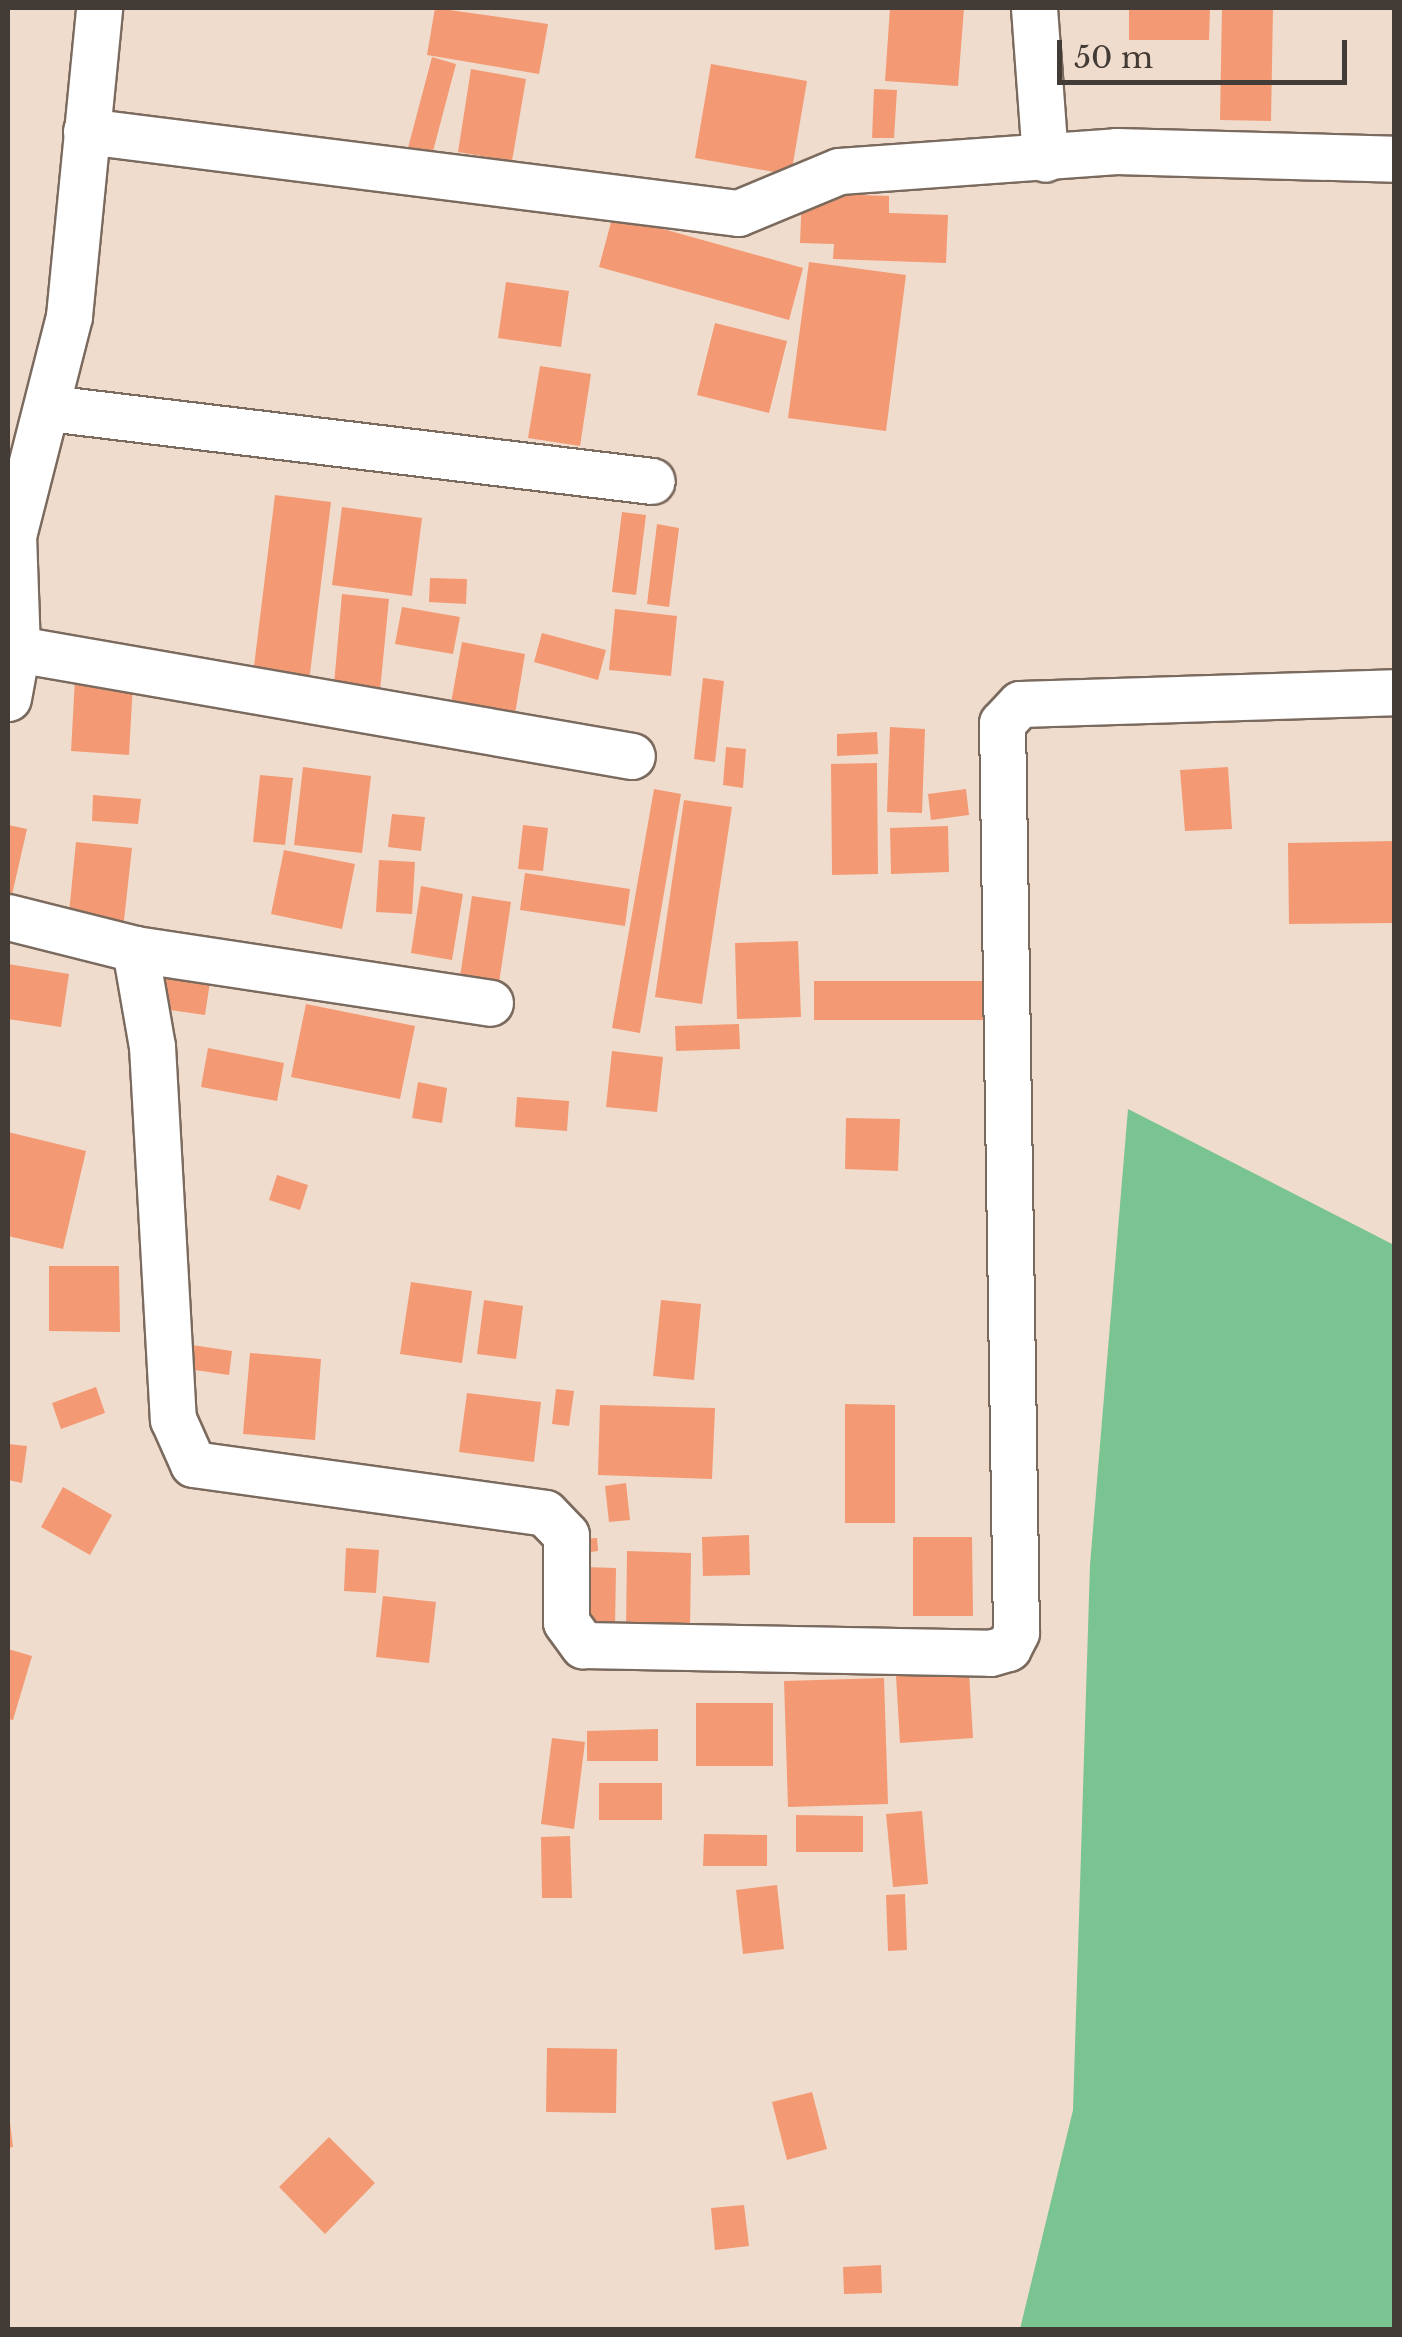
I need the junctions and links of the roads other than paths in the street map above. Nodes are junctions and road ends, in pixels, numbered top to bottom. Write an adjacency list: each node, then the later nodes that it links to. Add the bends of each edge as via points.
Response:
1 (99, 8): 3 (street)
2 (1034, 8): 4 (street)
3 (86, 131): 4 (street, via 738,214 839,172); 6 (street, via 69,316)
4 (1045, 159): 5 (street, via 1116,152)
5 (1394, 159)
6 (49, 408): 7 (street); 8 (street, via 12,536)
7 (652, 481)
8 (16, 649): 10 (street); 11 (street)
9 (1394, 692): 13 (street, via 1020,704 1002,723 1016,1632 1008,1648 990,1653 582,1645 566,1622 566,1536 545,1513 193,1464 173,1419 152,1046)
10 (8, 698)
11 (632, 756)
12 (8, 917): 13 (street)
13 (135, 949): 14 (street)
14 (490, 1003)

